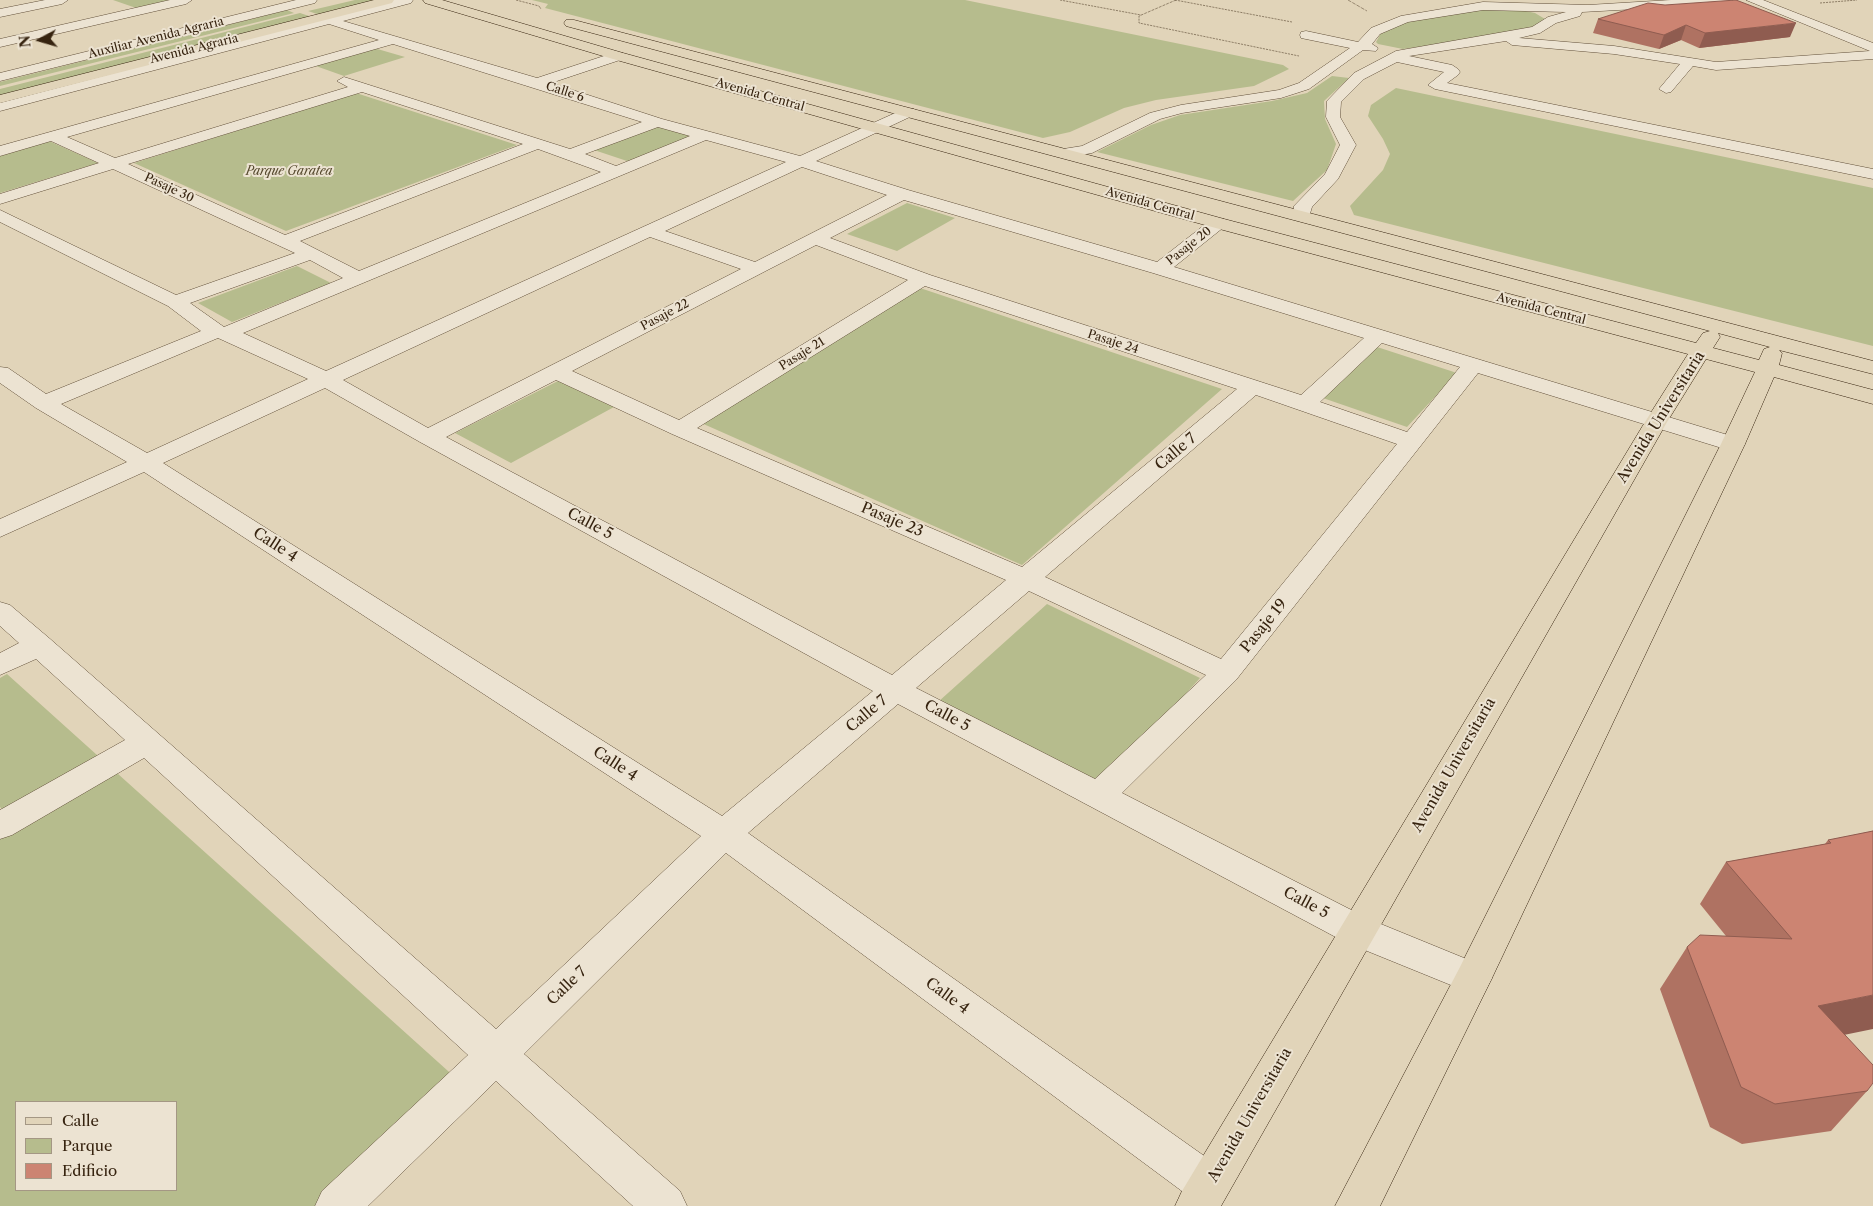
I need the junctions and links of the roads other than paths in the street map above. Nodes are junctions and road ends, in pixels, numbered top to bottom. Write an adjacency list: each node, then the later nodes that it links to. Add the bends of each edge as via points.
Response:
1 (62, 0): 20 (street)
2 (186, 0): 18 (street)
3 (252, 0): 16 (street)
4 (311, 0): 16 (street, Auxiliar Avenida Agraria)
5 (351, 0): 40 (main road, Avenida Agraria)
6 (388, 0): 42 (main road, Avenida Agraria)
7 (407, 0): 22 (street, Auxiliar Avenida Agraria)
8 (429, 0): 32 (main road, Avenida Central)
9 (481, 0): 19 (main road)
10 (1508, 0): 15 (street)
11 (1727, 0): 17 (street)
12 (1752, 0): 29 (street)
13 (111, 3): 18 (street)
14 (1485, 3): 15 (street); 28 (street, via 1404,18 1374,31)
15 (1523, 7): 17 (street); 23 (street, via 1541,12)
16 (279, 8): 37 (street, Auxiliar Avenida Agraria)
17 (1588, 9): 23 (street)
18 (136, 11): 27 (street)
19 (529, 12)
20 (0, 13)
21 (558, 20): 44 (main road, Avenida Central)
22 (331, 21): 26 (street, Calle 6); 43 (street, Auxiliar Avenida Agraria)
23 (1548, 23): 25 (street); 30 (street, via 1578,40)
24 (1306, 35): 28 (street)
25 (1496, 39): 30 (street); 33 (street, via 1434,47)
26 (392, 40): 36 (street); 38 (street, Calle 6)
27 (0, 43)
28 (1360, 46): 33 (street); 51 (street, via 1304,86 1281,94 1155,116 1086,150)
29 (1873, 48)
30 (1614, 50): 34 (street)
31 (1873, 55): 34 (street, via 1730,66)
32 (618, 56): 38 (street); 46 (main road, Avenida Central)
33 (1397, 56): 35 (street); 56 (street, via 1453,72 1435,85); 60 (street, via 1359,76 1334,101 1333,117 1348,145 1332,176 1303,206)
34 (1689, 62): 41 (street)
35 (1467, 67)
36 (297, 68): 39 (street); 48 (street)
37 (0, 77)
38 (537, 83): 45 (street, Calle 6)
39 (362, 87): 49 (street); 54 (street)
40 (0, 88)
41 (1666, 89)
42 (0, 99)
43 (0, 107)
44 (910, 112): 46 (street); 51 (main road, Avenida Central)
45 (657, 122): 47 (street, Calle 6); 52 (street)
46 (877, 128): 53 (street); 61 (main road, Avenida Central)
47 (705, 135): 53 (street, Calle 6); 55 (street)
48 (52, 136): 50 (street); 54 (street, Pasaje 30)
49 (537, 144): 52 (street); 64 (street)
50 (0, 151)
51 (1063, 153): 60 (main road, Avenida Central)
52 (570, 154): 55 (street)
53 (800, 161): 57 (street, Calle 6); 62 (street)
54 (116, 164): 58 (street); 64 (street, Pasaje 30)
55 (616, 172): 68 (street)
56 (1873, 174)
57 (902, 194): 63 (street, Pasaje 22); 67 (street, Calle 6)
58 (0, 198)
59 (0, 215): 70 (street, Calle 5)
60 (1302, 216): 73 (main road, Avenida Central)
61 (1218, 223): 67 (street, Pasaje 20); 73 (main road, Avenida Central)
62 (649, 232): 66 (street); 79 (street)
63 (816, 239): 66 (street, Pasaje 22); 69 (street, Pasaje 24)
64 (285, 241): 65 (street, Pasaje 30)
65 (311, 253): 68 (street, Pasaje 30); 70 (street)
66 (755, 268): 77 (street, Pasaje 22)
67 (1160, 269): 72 (street, Calle 6)
68 (356, 278): 71 (street)
69 (924, 279): 80 (street, Pasaje 24); 85 (street, Pasaje 21)
70 (175, 302): 71 (street, Calle 5)
71 (221, 332): 79 (street, Calle 5); 82 (street)
72 (1377, 337): 75 (street, Calle 6); 83 (street)
73 (1708, 340): 74 (main road, Avenida Central); 74 (main road, Avenida Central); 84 (main road, Avenida Universitaria)
74 (1770, 356): 76 (main road, Avenida Central); 81 (main road, Avenida Central); 88 (main road)
75 (1472, 366): 84 (street, Calle 6); 87 (street, Pasaje 19)
76 (1873, 368)
77 (556, 372): 85 (street, Pasaje 23); 86 (street, Pasaje 22)
78 (0, 374): 82 (street, Calle 4)
79 (325, 379): 86 (street, Calle 5); 89 (street)
80 (1251, 388): 83 (street, Pasaje 24); 91 (street, Calle 7)
81 (1873, 397)
82 (44, 403): 89 (street, Calle 4)
83 (1305, 404): 87 (street, Pasaje 24)
84 (1656, 422): 88 (street, Calle 6); 101 (main road, Avenida Universitaria)
85 (680, 429): 91 (street, Pasaje 23)
86 (428, 437): 96 (street, Calle 5)
87 (1411, 441): 95 (street, Pasaje 19)
88 (1733, 444): 102 (main road)
89 (147, 463): 90 (street); 100 (street, Calle 4)
90 (0, 529)
91 (1027, 579): 95 (street, Pasaje 23); 96 (street, Calle 7)
92 (0, 611): 93 (street)
93 (39, 645): 94 (street); 97 (street)
94 (0, 665)
95 (1226, 673): 98 (street, Pasaje 19)
96 (896, 690): 98 (street, Calle 5); 100 (street, Calle 7)
97 (147, 742): 99 (street); 103 (street)
98 (1099, 796): 101 (street, Calle 5)
99 (0, 826)
100 (724, 834): 103 (street, Calle 7); 104 (street, Calle 4)
101 (1358, 930): 102 (street, Calle 5); 104 (main road, Avenida Universitaria)
102 (1473, 978): 107 (main road)
103 (496, 1055): 105 (street, Calle 7); 106 (street)
104 (1203, 1196)
105 (336, 1206)
106 (665, 1206)
107 (1357, 1206)

